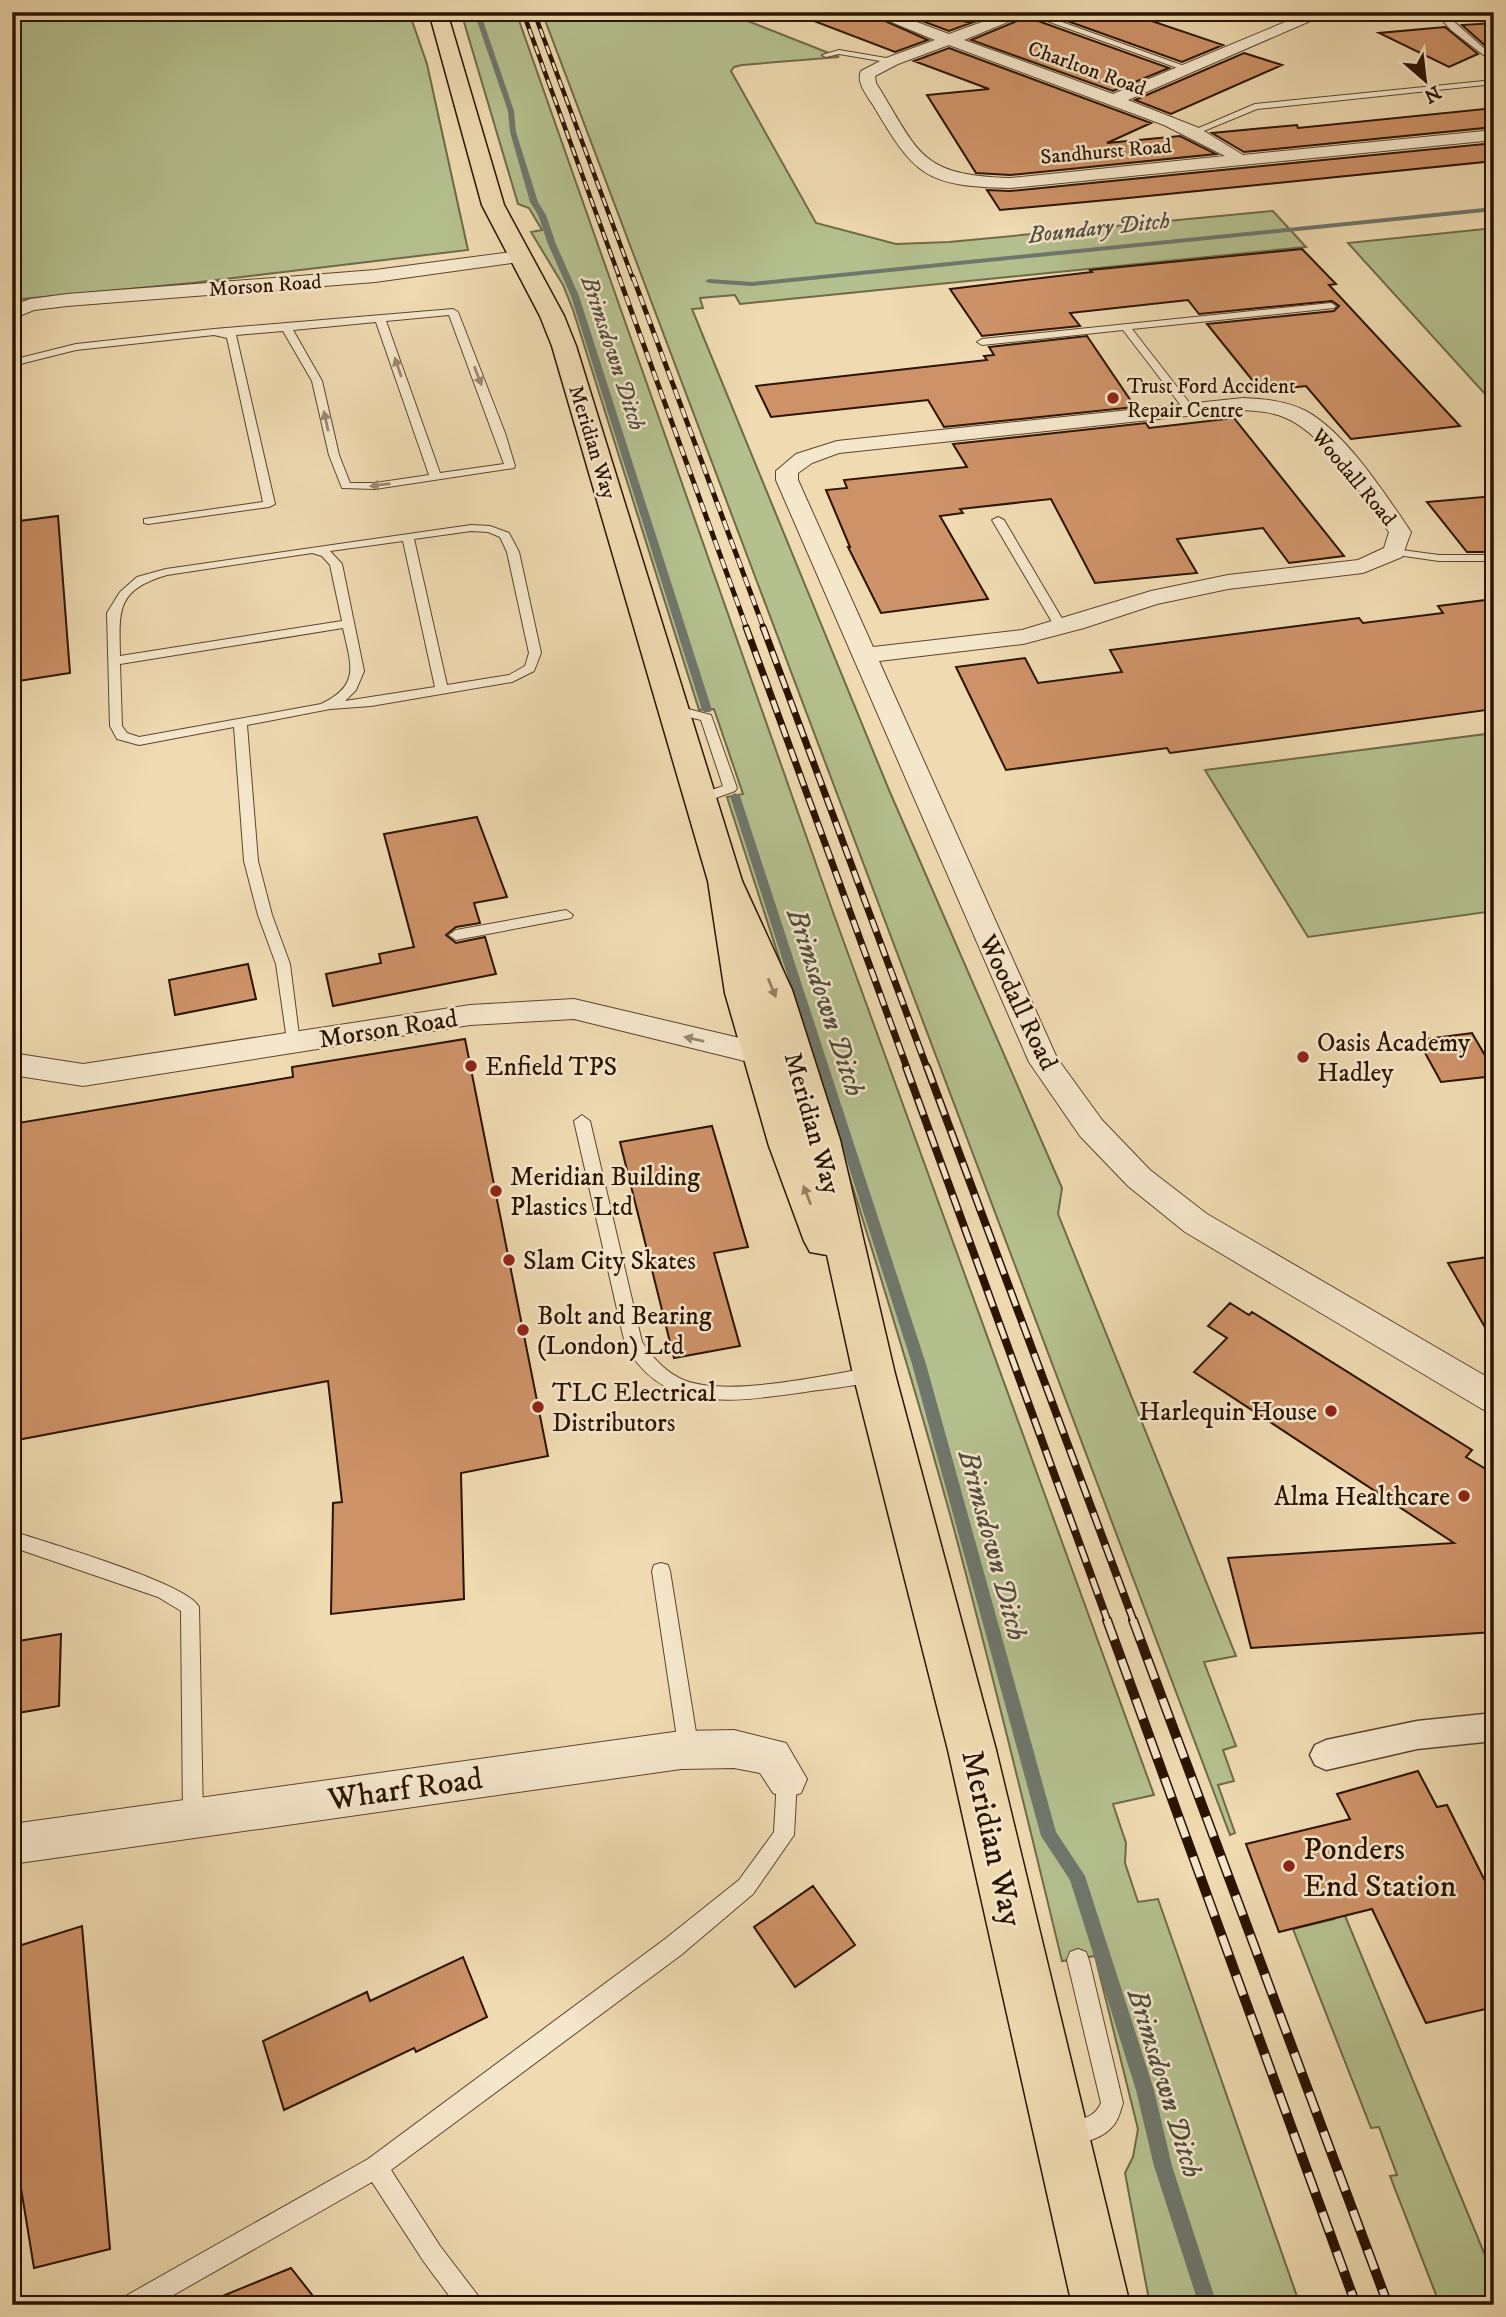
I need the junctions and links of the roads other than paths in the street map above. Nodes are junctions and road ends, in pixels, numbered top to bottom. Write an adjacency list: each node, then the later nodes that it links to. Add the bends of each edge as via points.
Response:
1 (438, 12): 16 (main road, Meridian Way, via 493,205)
2 (875, 12): 6 (street, Charlton Road)
3 (1025, 12): 6 (street, Sandhurst Road); 10 (lane)
4 (1323, 12): 10 (street)
5 (1439, 12): 9 (lane)
6 (949, 40): 8 (street, Sandhurst Road); 12 (street, Charlton Road)
7 (826, 55): 8 (lane, via 839,52)
8 (892, 61): 15 (street, Sandhurst Road, via 870,70 868,83 918,160 954,178 1010,183)
9 (1494, 61)
10 (1186, 68): 12 (street)
11 (1494, 82): 13 (lane, via 1255,107)
12 (1113, 100): 13 (street, Charlton Road)
13 (1191, 133): 15 (street, Charlton Road, via 1232,152)
14 (1494, 135): 15 (street, Sandhurst Road)
15 (1240, 161)
16 (519, 257): 18 (street, Morson Road, via 375,276 67,300 30,305); 42 (main road, Meridian Way, via 564,346)
17 (1331, 306): 21 (lane)
18 (12, 313)
19 (380, 319): 20 (lane); 28 (lane, one-way to 19); 28 (lane, one-way to 28, via 453,312 500,433 510,466)
20 (286, 327): 22 (lane); 28 (lane, one-way to 20, via 346,486 317,381)
21 (1125, 327): 24 (lane); 27 (lane)
22 (225, 333): 23 (lane); 30 (lane, via 232,337 269,504)
23 (115, 342): 25 (lane); 26 (lane)
24 (982, 342)
25 (114, 356)
26 (12, 363)
27 (1190, 410): 33 (street, Woodall Road, via 1265,405 1299,416 1313,426 1400,532); 37 (street, Woodall Road, via 836,447 796,463 787,471 787,480)
28 (436, 478)
29 (998, 520): 36 (lane)
30 (148, 521)
31 (408, 537): 32 (lane); 39 (lane); 39 (lane, via 490,529 505,535 516,564 535,653 530,668 512,678)
32 (312, 550): 35 (lane, via 326,554 336,564); 38 (lane, via 141,579 113,612)
33 (1394, 552): 34 (lane); 36 (street, Woodall Road, via 1363,566 1228,582 1152,598)
34 (1494, 558)
35 (348, 624): 38 (lane); 40 (lane, via 358,671 354,686 345,698)
36 (1061, 627): 37 (street, Woodall Road, via 1023,637)
37 (863, 655): 50 (street, Woodall Road, via 1044,1062 1091,1128 1139,1178 1196,1223)
38 (114, 661): 41 (lane, via 116,726 122,736 139,741)
39 (442, 690): 40 (lane)
40 (324, 707): 41 (lane)
41 (240, 723): 45 (lane, via 251,861 283,964)
42 (724, 881): 46 (main road, Meridian Way, via 743,993); 49 (main road, Meridian Way, one-way to 49, via 774,990 821,1140)
43 (566, 915): 44 (lane)
44 (456, 935)
45 (293, 1043): 46 (street, Morson Road, one-way to 45, via 574,1009 470,1015); 47 (street, Morson Road, via 83,1075)
46 (761, 1054): 49 (main road, Meridian Way, one-way to 46, via 788,1146)
47 (12, 1064)
48 (582, 1121): 49 (lane, via 634,1345 658,1376 691,1389 736,1395)
49 (874, 1374): 60 (main road, Meridian Way, via 972,1750)
50 (1494, 1399)
51 (12, 1539): 57 (lane, via 164,1591 190,1608)
52 (661, 1571): 54 (lane)
53 (1494, 1727): 55 (street, via 1417,1735)
54 (690, 1751): 56 (street, Wharf Road, via 734,1749 772,1756); 57 (street, Wharf Road)
55 (1326, 1755)
56 (787, 1779): 61 (lane, via 784,1835 746,1887 673,1947)
57 (193, 1818): 58 (street, Wharf Road)
58 (12, 1844)
59 (1078, 1960): 60 (lane, via 1112,2103 1109,2117 1097,2128)
60 (1061, 2134): 64 (main road, Meridian Way)
61 (376, 2167): 62 (lane); 63 (lane)
62 (132, 2305)
63 (471, 2305)
64 (1101, 2305)

